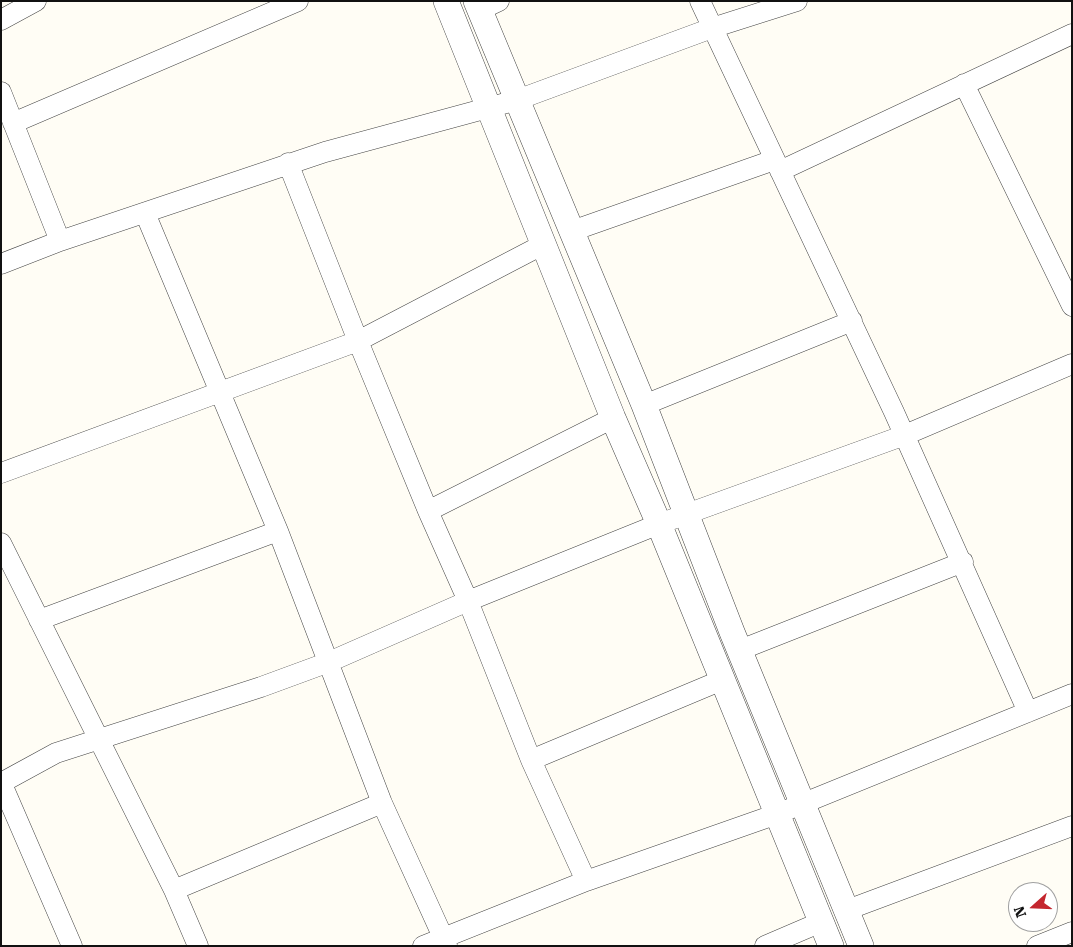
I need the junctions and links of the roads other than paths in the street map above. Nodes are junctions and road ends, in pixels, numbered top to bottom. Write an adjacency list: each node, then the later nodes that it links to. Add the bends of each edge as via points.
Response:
1 (36, 1): 7 (street)
2 (298, 1): 14 (street)
3 (446, 1): 13 (street)
4 (700, 1): 8 (street)
5 (797, 1): 8 (street)
6 (485, 4): 12 (street)
7 (1, 20)
8 (712, 28): 12 (street); 16 (street)
9 (1072, 34): 10 (street)
10 (964, 84): 16 (street); 22 (street)
11 (1, 92): 14 (street)
12 (517, 100): 13 (street); 18 (street)
13 (489, 107): 15 (street); 20 (street)
14 (13, 123): 19 (street)
15 (288, 164): 17 (street); 24 (street)
16 (777, 165): 18 (street); 23 (street)
17 (145, 213): 19 (street); 26 (street)
18 (572, 232): 27 (street)
19 (60, 241): 21 (street)
20 (544, 244): 24 (street); 28 (street)
21 (1, 264)
22 (1072, 306)
23 (852, 321): 27 (street); 29 (street)
24 (358, 341): 26 (street); 31 (street)
25 (1072, 364): 29 (street)
26 (220, 392): 30 (street); 34 (street)
27 (644, 405): 32 (street)
28 (613, 418): 31 (street); 33 (street)
29 (905, 435): 32 (street); 36 (street)
30 (1, 472)
31 (428, 511): 37 (street)
32 (688, 514): 33 (street); 39 (street)
33 (659, 524): 37 (street); 41 (street)
34 (278, 531): 38 (street); 40 (street)
35 (1, 543): 38 (street)
36 (963, 562): 39 (street); 43 (street)
37 (468, 602): 40 (street); 45 (street)
38 (40, 620): 44 (street)
39 (740, 650): 48 (street)
40 (329, 662): 44 (street); 47 (street)
41 (722, 680): 45 (street); 49 (street)
42 (1072, 694): 43 (street)
43 (1028, 712): 48 (street)
44 (99, 740): 46 (street, via 56,753); 52 (street)
45 (531, 760): 51 (street)
46 (1, 782): 57 (street)
47 (382, 803): 52 (street); 56 (street)
48 (803, 803): 49 (street); 53 (street)
49 (777, 814): 51 (street); 54 (street)
50 (1072, 826): 53 (street)
51 (586, 881): 56 (street)
52 (174, 890): 58 (street)
53 (846, 910): 62 (street)
54 (821, 922): 60 (street); 61 (street)
55 (1072, 932): 63 (street)
56 (445, 942): 59 (street)
57 (72, 946)
58 (198, 946)
59 (422, 946)
60 (765, 946)
61 (831, 946)
62 (861, 946)
63 (1036, 946)

